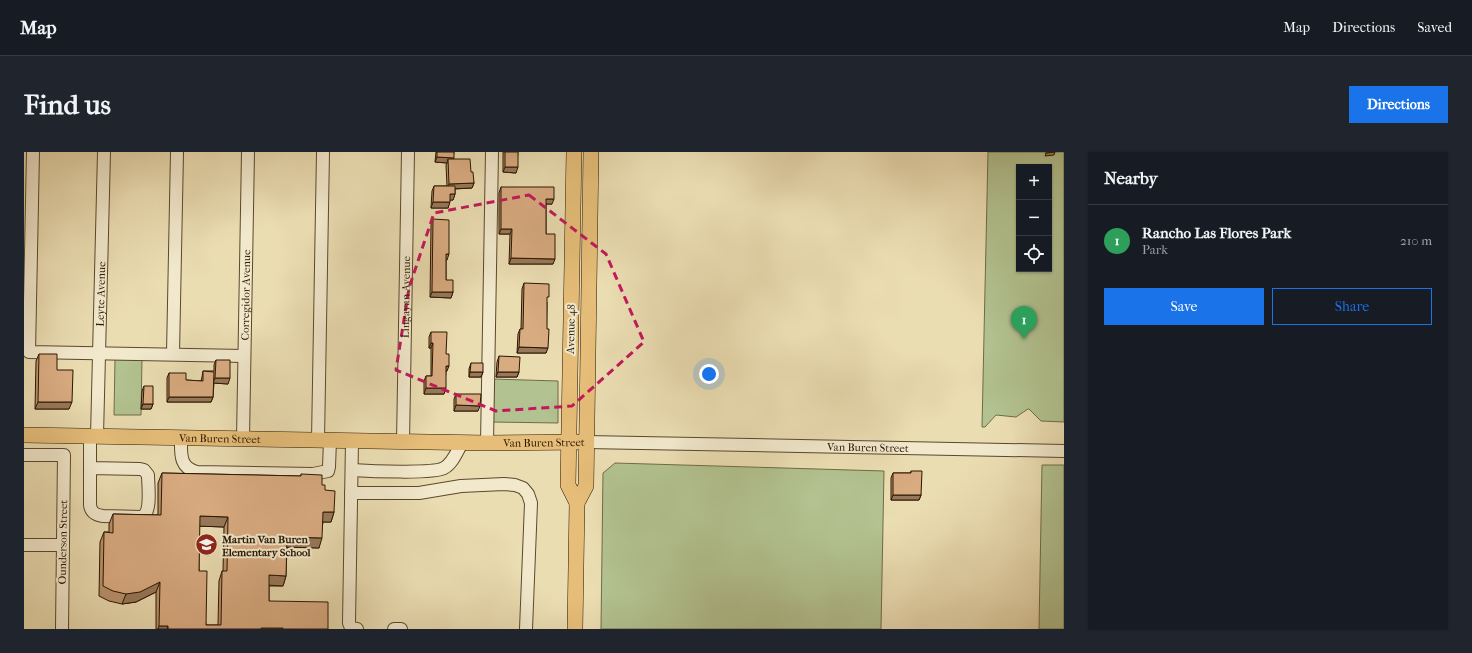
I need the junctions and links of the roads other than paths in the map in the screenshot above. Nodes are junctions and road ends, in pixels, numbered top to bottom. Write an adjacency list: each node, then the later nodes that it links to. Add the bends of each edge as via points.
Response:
1 (33, 152): 10 (street, via 29,352)
2 (104, 152): 10 (street, Leyte Avenue)
3 (177, 152): 11 (street)
4 (248, 152): 12 (street, Corregidor Avenue)
5 (323, 152): 17 (street)
6 (408, 152): 19 (street, Lingayan Avenue)
7 (492, 152): 23 (street)
8 (574, 152): 20 (main road, Avenue 48)
9 (591, 152): 21 (main road, Avenue 48)
10 (99, 353): 11 (street); 14 (street, Leyte Avenue)
11 (173, 354): 12 (street)
12 (244, 356): 16 (street, Corregidor Avenue)
13 (24, 435): 14 (main road, Van Buren Street)
14 (94, 436): 15 (main road, Van Buren Street); 27 (street, Leyte Avenue)
15 (181, 438): 16 (main road, Van Buren Street); 17 (street, via 181,459 192,471 313,474 328,471)
16 (242, 439): 17 (main road, Van Buren Street)
17 (324, 440): 18 (main road, Van Buren Street)
18 (352, 441): 19 (main road, Van Buren Street); 28 (street)
19 (403, 442): 22 (main road, Van Buren Street)
20 (568, 442): 21 (main road, Van Buren Street); 23 (main road, Van Buren Street); 33 (main road, Avenue 48, via 568,485)
21 (586, 442): 24 (street, Van Buren Street); 33 (main road, Avenue 48, via 586,486)
22 (462, 443): 23 (main road, Van Buren Street); 26 (street)
23 (487, 443)
24 (1064, 451)
25 (24, 455): 35 (street, Ounderson Street, via 64,455)
26 (448, 465): 29 (street); 30 (street)
27 (90, 468): 27 (street, Leyte Avenue, via 90,510 97,516 145,516 148,508 148,475 144,470)
28 (352, 470): 29 (street); 32 (street)
29 (432, 471): 31 (street)
30 (446, 488): 31 (street); 40 (street, via 515,485 523,488 528,494 531,502)
31 (432, 491): 32 (street, via 397,494)
32 (351, 493): 37 (street, via 349,623 351,628)
33 (577, 503): 41 (main road, Avenue 48)
34 (24, 545): 35 (street)
35 (63, 545): 36 (street, Ounderson Street)
36 (62, 629)
37 (357, 629)
38 (394, 629): 39 (street)
39 (401, 629)
40 (526, 629)
41 (575, 629)

